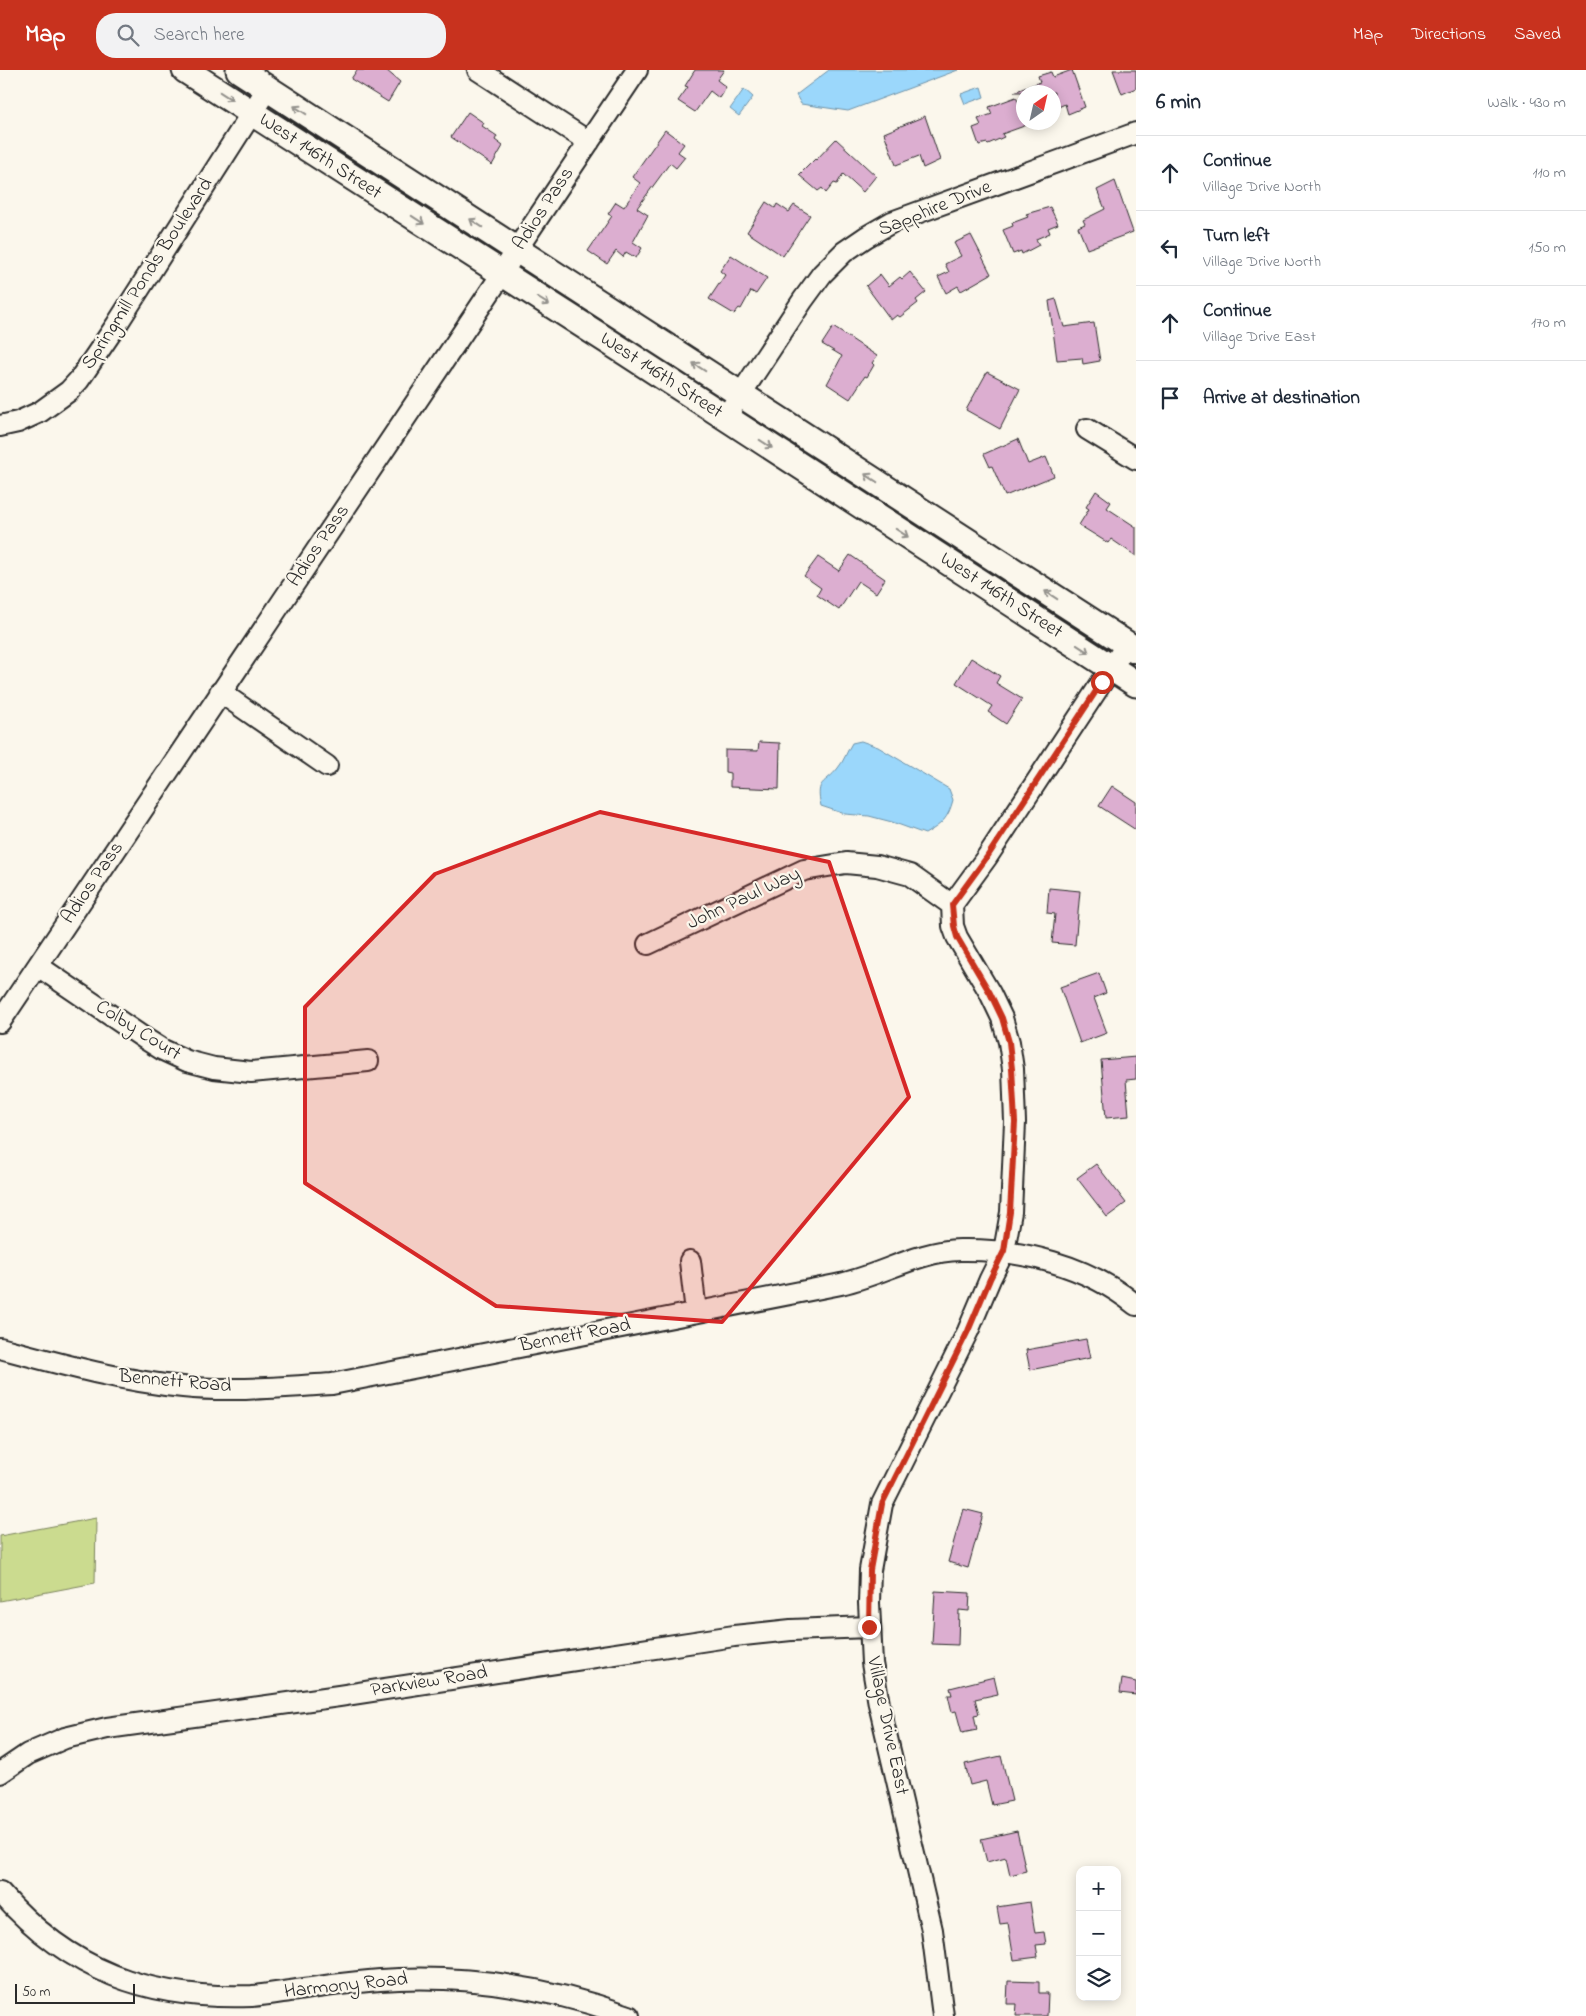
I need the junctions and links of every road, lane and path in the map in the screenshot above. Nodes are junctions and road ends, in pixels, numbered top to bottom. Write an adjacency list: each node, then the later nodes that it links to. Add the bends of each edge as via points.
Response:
1 (185, 70): 6 (main road, West 146th Street, one-way to 6)
2 (239, 70): 5 (main road, West 146th Street)
3 (478, 70): 8 (street)
4 (637, 70): 8 (street, Adios Pass)
5 (268, 88): 6 (street, Springmill Ponds Boulevard); 9 (main road, West 146th Street, one-way to 5)
6 (252, 113): 10 (main road, West 146th Street, one-way to 10); 13 (street, Springmill Ponds Boulevard, via 79,380 40,412)
7 (1136, 133): 11 (street, Sapphire Drive, via 892,222 866,237 844,252 822,274)
8 (588, 142): 9 (street, Adios Pass)
9 (517, 249): 10 (street, Adios Pass); 11 (main road, West 146th Street, one-way to 9)
10 (502, 274): 12 (main road, West 146th Street, one-way to 12); 19 (street, Adios Pass)
11 (740, 394): 12 (street, Sapphire Drive); 16 (main road, West 146th Street, one-way to 11)
12 (725, 418): 17 (main road, West 146th Street, one-way to 17)
13 (0, 426)
14 (1087, 429): 15 (street)
15 (1136, 459)
16 (1131, 647): 17 (street)
17 (1111, 668): 18 (main road, West 146th Street); 21 (street)
18 (1136, 684)
19 (220, 692): 20 (street); 23 (street, Adios Pass)
20 (327, 766)
21 (952, 905): 22 (street, John Paul Way, via 910,875 877,866 846,863 804,870); 26 (street, Village Drive East, via 957,937 990,993 1009,1042 1015,1122 1010,1212)
22 (648, 944)
23 (38, 966): 24 (street, Adios Pass); 25 (street, Colby Court, via 144,1038 187,1061 251,1072)
24 (0, 1022)
25 (368, 1061)
26 (1004, 1251): 28 (street, Bennett Road, via 1030,1255 1070,1268 1102,1283); 29 (street, Bennett Road, via 938,1252 840,1284); 31 (street, Village Drive East, via 882,1504 870,1570)
27 (690, 1261): 29 (street)
28 (1136, 1305)
29 (696, 1312): 30 (street, Bennett Road, via 323,1385 185,1387 112,1376)
30 (0, 1348)
31 (869, 1627): 32 (street, Parkview Road, via 734,1636 107,1728 65,1738 28,1754); 35 (street, Village Drive East, via 879,1704 932,1930)
32 (0, 1774)
33 (0, 1892): 34 (street, Harmony Road, via 40,1933 66,1950 122,1980 176,1994 254,1996 361,1981 442,1978 538,1990)
34 (630, 2016)
35 (943, 2016)

